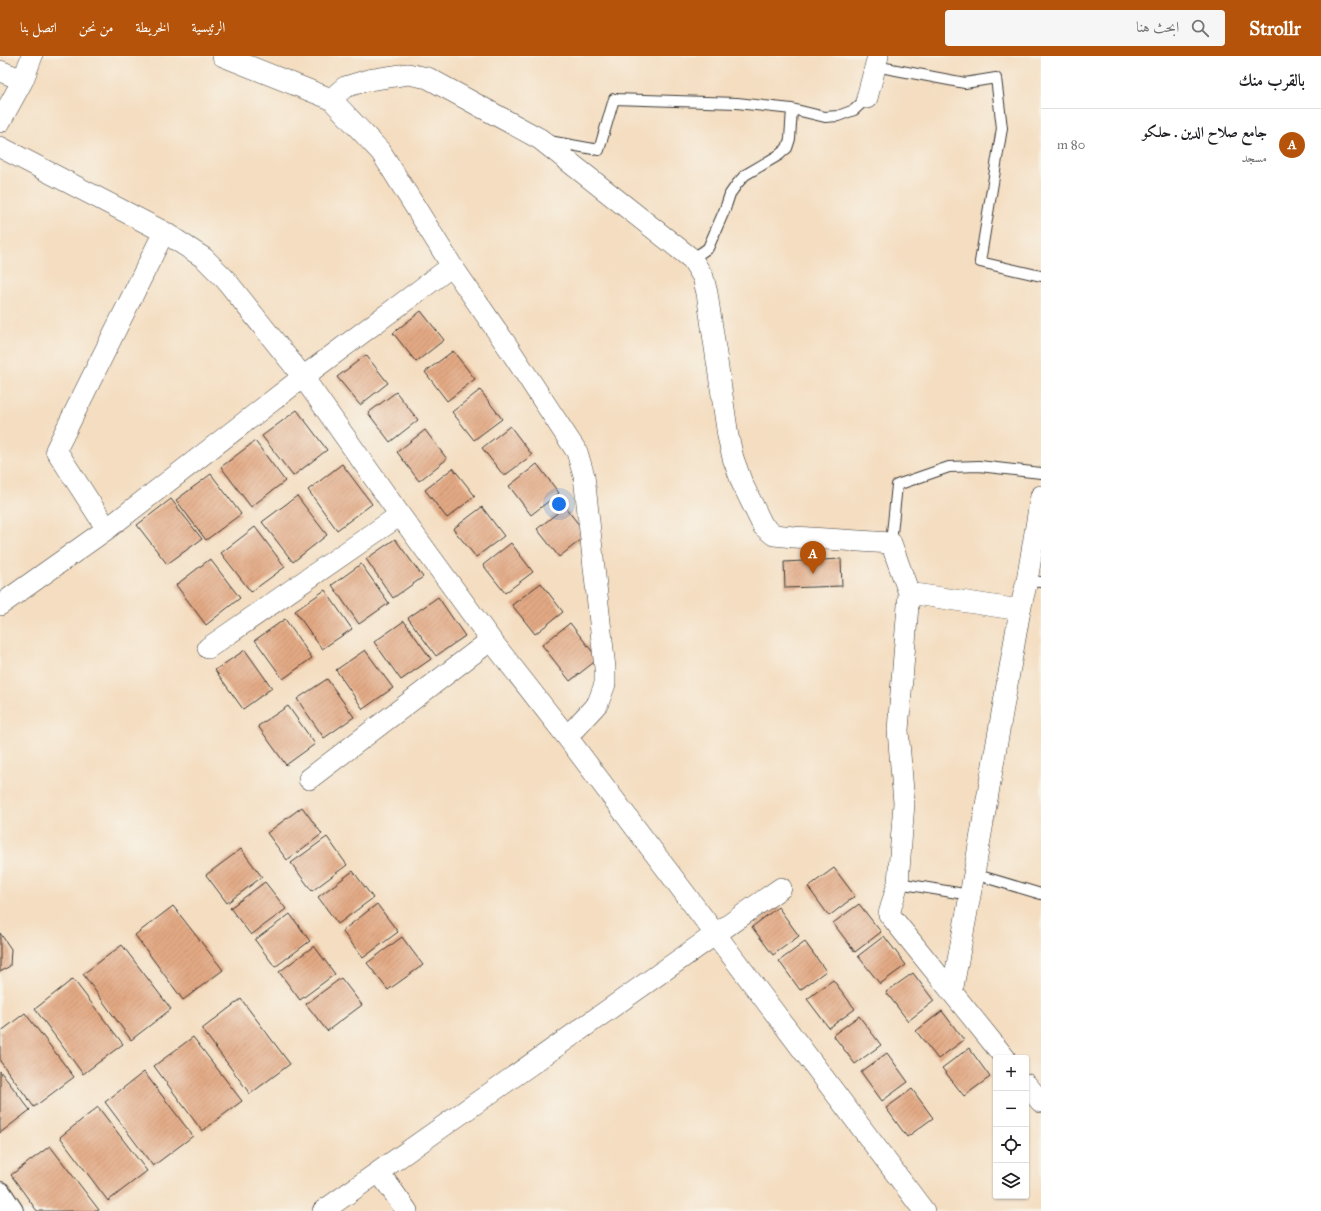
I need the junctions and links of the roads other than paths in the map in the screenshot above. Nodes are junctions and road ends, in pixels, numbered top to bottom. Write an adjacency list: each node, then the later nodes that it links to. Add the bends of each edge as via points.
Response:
1 (32, 56): 5 (street)
2 (224, 56): 7 (street)
3 (877, 61): 6 (street); 15 (lane, via 965,83 996,78 1002,128 980,262)
4 (0, 71): 5 (street)
5 (23, 80): 9 (street)
6 (867, 98): 8 (lane, via 854,110 838,116)
7 (330, 99): 10 (street, via 345,87 368,80 408,74 428,78); 14 (street, via 381,152)
8 (792, 109): 10 (lane, via 737,103 614,99 599,150); 13 (lane, via 787,148 745,175 737,184 730,194 708,248)
9 (0, 122)
10 (540, 139): 13 (street)
11 (0, 147): 12 (street)
12 (164, 232): 16 (street, via 204,258); 20 (street, via 56,450)
13 (692, 260): 21 (street, via 703,277 707,293 733,458 763,526 774,535)
14 (452, 266): 16 (street); 28 (street, via 571,442 577,452 584,476 605,684 598,703)
15 (1041, 276)
16 (303, 377): 19 (street); 20 (street)
17 (1041, 473): 21 (lane, via 979,466 949,467 897,485)
18 (1041, 496): 22 (street)
19 (400, 515): 26 (street); 27 (street)
20 (107, 529): 24 (street)
21 (891, 543): 23 (street)
22 (1034, 581): 25 (street)
23 (908, 593): 25 (street); 31 (street, via 898,730 904,803)
24 (0, 605)
25 (1020, 610): 30 (street)
26 (491, 640): 28 (street); 29 (street)
27 (208, 648)
28 (567, 737): 35 (street)
29 (309, 779)
30 (974, 874): 33 (lane); 34 (street)
31 (898, 883): 34 (lane); 36 (street, via 889,914)
32 (781, 888): 35 (street)
33 (1041, 894)
34 (970, 895): 36 (street)
35 (715, 934): 40 (street); 45 (street)
36 (952, 992): 37 (street)
37 (1003, 1055)
38 (1029, 1088): 39 (street)
39 (1041, 1102)
40 (379, 1172): 43 (street); 44 (street)
41 (0, 1193): 42 (street)
42 (12, 1211)
43 (323, 1211)
44 (407, 1211)
45 (924, 1211)

